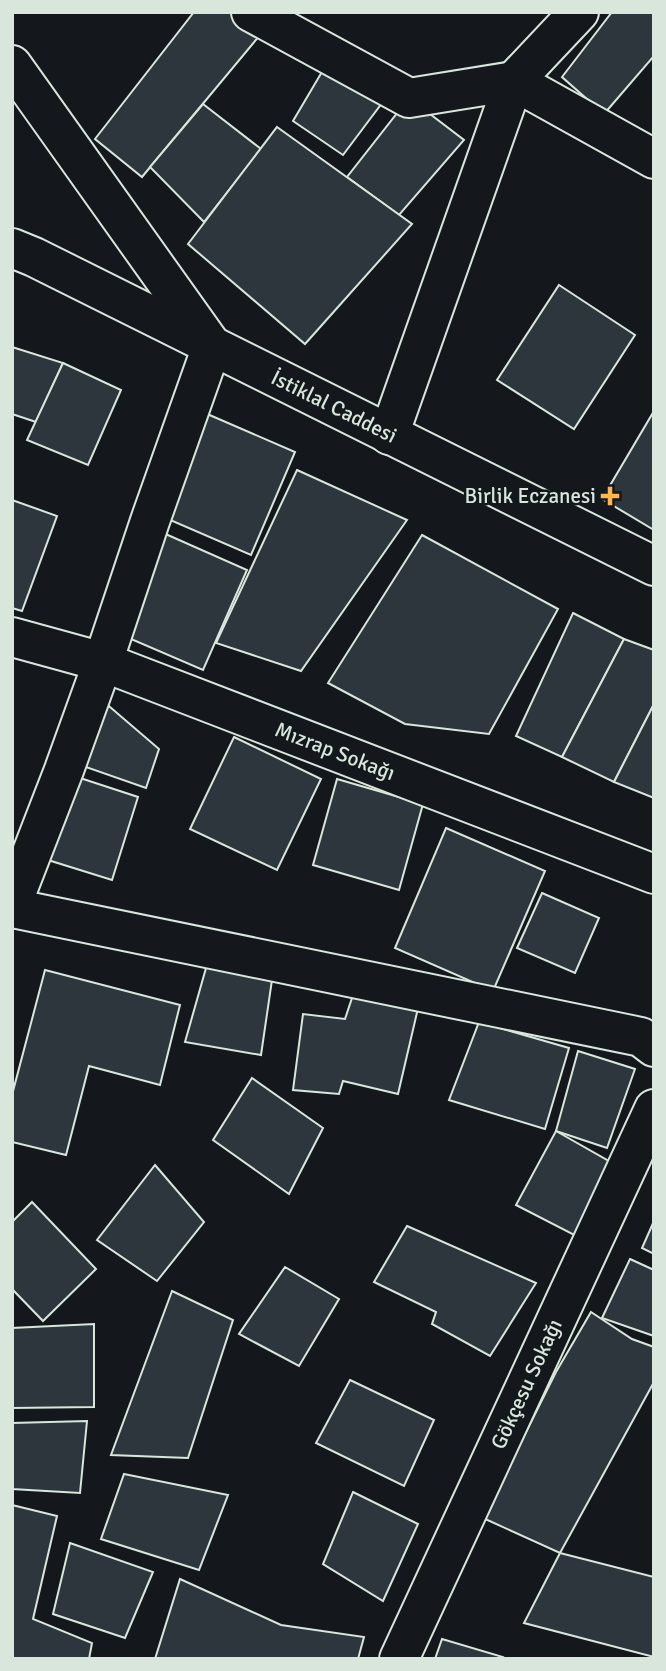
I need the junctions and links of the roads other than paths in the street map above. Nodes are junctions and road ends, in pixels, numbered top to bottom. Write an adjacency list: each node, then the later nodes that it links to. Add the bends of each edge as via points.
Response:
1 (251, 12): 4 (street, via 409,98)
2 (579, 12): 4 (street)
3 (14, 72): 7 (street)
4 (514, 81): 5 (street); 8 (street)
5 (654, 159)
6 (12, 248): 7 (street, İstiklal Caddesi)
7 (212, 346): 8 (street, İstiklal Caddesi); 11 (street)
8 (389, 435): 9 (street, İstiklal Caddesi)
9 (654, 566)
10 (12, 637): 11 (street, Mızrap Sokağı)
11 (103, 662): 12 (street, Mızrap Sokağı); 13 (street)
12 (654, 874)
13 (12, 906): 14 (street, via 641,1037)
14 (654, 1047)
15 (654, 1109): 16 (street, Gökçesu Sokağı)
16 (399, 1659)

